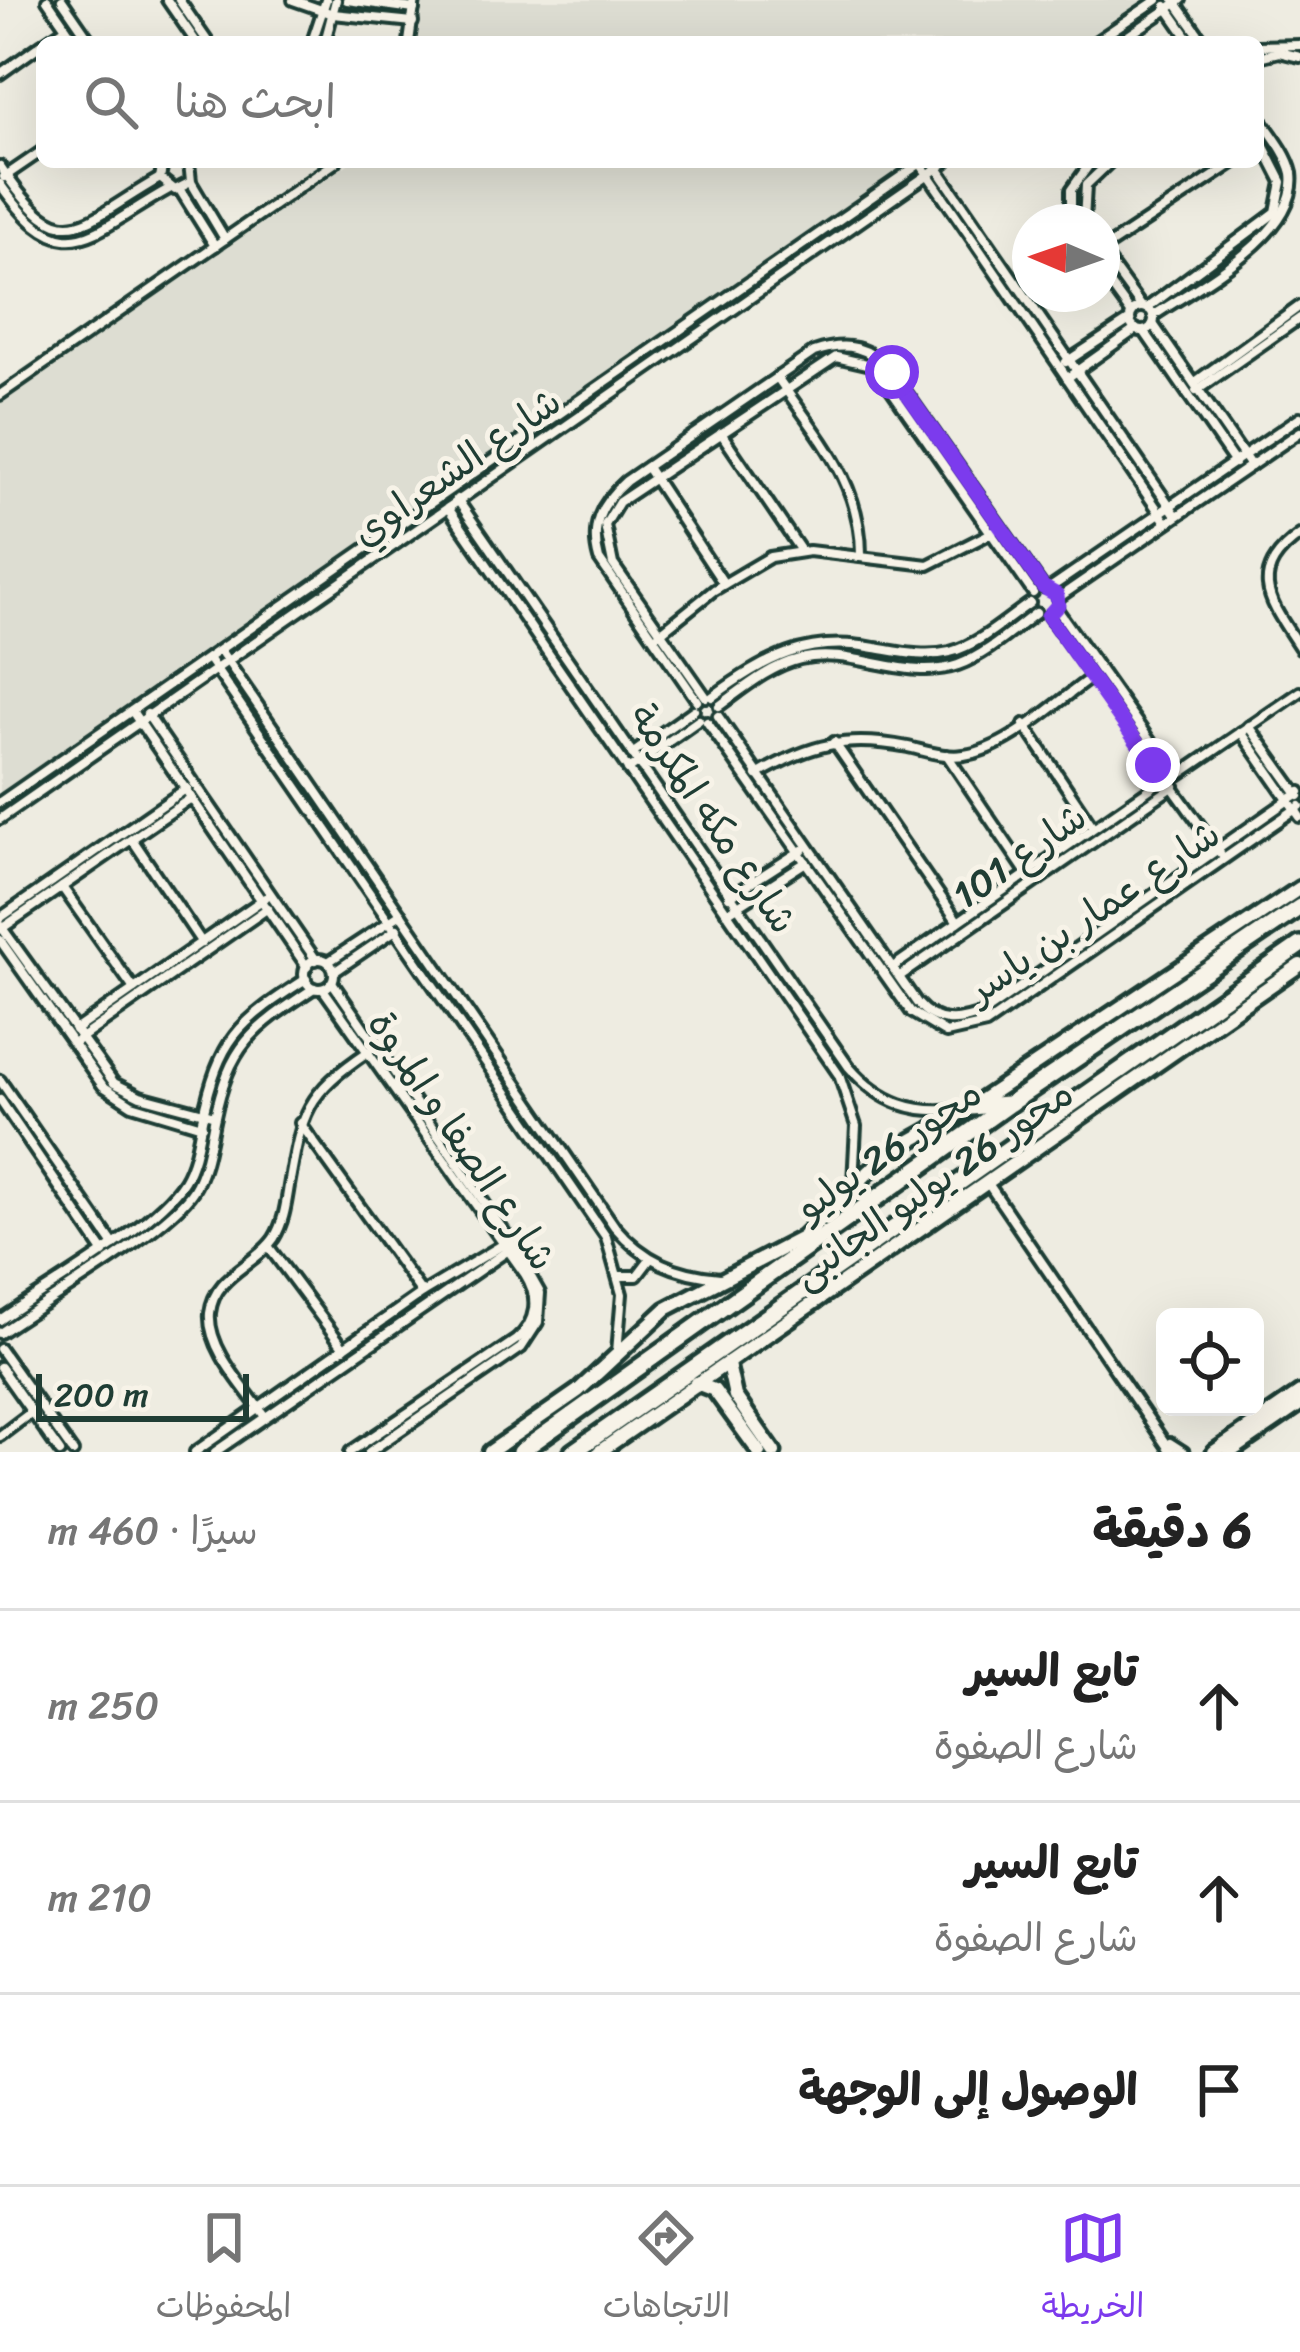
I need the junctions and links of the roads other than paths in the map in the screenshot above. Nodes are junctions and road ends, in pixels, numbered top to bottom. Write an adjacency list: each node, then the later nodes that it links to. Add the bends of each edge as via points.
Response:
1 (62, 0): 16 (street)
2 (167, 0): 17 (street)
3 (179, 0): 18 (street)
4 (293, 0): 11 (street)
5 (326, 0): 11 (street)
6 (336, 0): 11 (street)
7 (347, 0): 10 (street)
8 (48, 1): 13 (street)
9 (1170, 2): 22 (street); 23 (street); 24 (street); 25 (street)
10 (415, 4): 12 (street)
11 (328, 13): 12 (street); 19 (street); 20 (street)
12 (412, 22): 21 (street)
13 (66, 28): 14 (street); 15 (street)
14 (54, 36)
15 (72, 36)
16 (87, 36)
17 (192, 36)
18 (204, 36)
19 (315, 36)
20 (326, 36)
21 (410, 36)
22 (1106, 36)
23 (1127, 36)
24 (1188, 36)
25 (1199, 36)
26 (1300, 44): 27 (street)
27 (1264, 46)
28 (36, 49): 31 (street)
29 (1264, 56): 30 (street)
30 (1300, 57)
31 (0, 74)
32 (1264, 141): 59 (street, via 1287,159 1293,185 1281,224)
33 (36, 155): 45 (street)
34 (161, 168): 46 (street)
35 (192, 168): 47 (street)
36 (327, 168): 51 (street)
37 (914, 168): 80 (street, شارع الشعراوي)
38 (924, 168): 44 (street)
39 (935, 168): 44 (street, شارع الشعراوي)
40 (942, 168): 60 (street)
41 (1086, 168): 49 (street)
42 (1104, 168): 50 (street, via 1086,185)
43 (1226, 168): 52 (street)
44 (928, 175): 61 (street); 82 (street, شارع الشعراوي)
45 (2, 176): 46 (street, via 33,213 67,227 94,220); 48 (street, via 35,229 67,240 98,232)
46 (160, 178): 48 (street)
47 (191, 182): 48 (street); 51 (street)
48 (175, 189): 53 (street)
49 (1071, 204)
50 (1085, 204)
51 (225, 239): 53 (street)
52 (1120, 239)
53 (215, 246): 67 (street)
54 (1120, 279): 59 (street)
55 (1120, 299): 57 (street)
56 (1300, 306): 66 (street)
57 (1131, 316): 59 (street); 59 (street); 60 (street)
58 (1300, 318): 66 (street)
59 (1146, 319): 62 (street); 66 (street)
60 (1068, 361): 61 (street); 62 (street)
61 (1059, 367): 64 (street)
62 (1076, 371): 64 (street); 84 (street)
63 (777, 377): 65 (street); 69 (street); 86 (street, via 835,345 877,356)
64 (1066, 378): 85 (street)
65 (784, 387): 71 (street); 86 (street, via 836,357 871,365); 90 (street, via 854,492)
66 (1192, 389): 74 (street); 75 (street)
67 (0, 395)
68 (1300, 417): 74 (street)
69 (716, 419): 70 (street); 71 (street)
70 (699, 431): 73 (street); 77 (street)
71 (723, 431): 73 (street); 89 (street)
72 (1300, 432): 76 (street)
73 (707, 442): 79 (street)
74 (1244, 455): 75 (street); 76 (street)
75 (1234, 462): 78 (street); 84 (street)
76 (1251, 466): 78 (street)
77 (646, 467): 79 (street); 88 (street, via 601,508)
78 (1241, 472): 84 (street)
79 (654, 479): 88 (street, via 610,512); 91 (street)
80 (452, 490): 81 (street, شارع الشعراوي); 82 (street, شارع مكه المكرمة)
81 (440, 498): 83 (street, شارع مكه المكرمة); 98 (street, شارع الشعراوي)
82 (459, 501): 83 (street, شارع الشعراوي); 105 (street, شارع مكه المكرمة)
83 (448, 508): 101 (street, شارع الشعراوي); 107 (street, شارع مكه المكرمة)
84 (1173, 511): 85 (street)
85 (1163, 518): 92 (street); 94 (street)
86 (995, 531): 90 (street, via 928,565); 92 (street); 93 (street)
87 (1300, 535): 97 (street, via 1273,559 1266,582)
88 (601, 546): 96 (street)
89 (801, 551): 90 (street); 91 (street, via 760,561)
90 (861, 557)
91 (724, 584): 96 (street)
92 (1046, 588): 93 (street); 94 (street)
93 (1031, 598): 95 (street); 99 (street, via 955,651)
94 (1055, 608): 95 (street); 104 (street); 121 (street, via 1160,755)
95 (1036, 614): 102 (street, via 958,665)
96 (657, 635): 108 (street)
97 (1300, 648)
98 (220, 650): 100 (street, شارع الشعراوي); 101 (street)
99 (893, 651): 102 (street); 108 (street, via 797,646)
100 (208, 658): 103 (street); 109 (street, شارع الشعراوي)
101 (228, 662): 103 (street, شارع الشعراوي); 122 (street)
102 (890, 665): 110 (street, via 800,659)
103 (215, 670): 111 (street, شارع الشعراوي); 124 (street)
104 (1092, 677): 113 (street); 121 (street)
105 (586, 686): 107 (street); 117 (street, شارع مكه المكرمة)
106 (1300, 692): 114 (street)
107 (575, 695): 118 (street, شارع مكه المكرمة)
108 (702, 701): 110 (street, شارع عمار بن ياسر); 112 (street, شارع عمار بن ياسر); 117 (street)
109 (136, 708): 111 (street); 126 (street, شارع الشعراوي)
110 (719, 711): 112 (street); 120 (street, شارع عمار بن ياسر)
111 (144, 720): 123 (street); 128 (street, شارع الشعراوي)
112 (703, 721): 117 (street); 120 (street, شارع عمار بن ياسر)
113 (1024, 724): 116 (street, via 980,751); 129 (street)
114 (1245, 729): 121 (street); 125 (street); 127 (street)
115 (833, 740): 116 (street); 120 (street); 144 (street)
116 (947, 755): 134 (street)
117 (637, 757): 118 (street); 119 (street); 137 (street, شارع مكه المكرمة)
118 (621, 761): 119 (street, شارع مكه المكرمة)
119 (628, 770): 139 (street, شارع مكه المكرمة)
120 (755, 776): 131 (street, شارع عمار بن ياسر)
121 (1170, 781): 129 (street, شارع 101); 132 (street); 134 (street, شارع 101)
122 (310, 782): 124 (street); 143 (street)
123 (192, 791): 130 (street); 138 (street); 146 (street)
124 (298, 791): 145 (street)
125 (1288, 800): 127 (street, شارع عمار بن ياسر); 132 (street, شارع عمار بن ياسر)
126 (0, 802)
127 (1299, 803): 132 (street, شارع عمار بن ياسر)
128 (0, 819)
129 (1093, 827): 134 (street, شارع 101)
130 (132, 839): 135 (street); 150 (street)
131 (804, 849): 133 (street, شارع عمار بن ياسر); 137 (street)
132 (1221, 855): 169 (street, شارع عمار بن ياسر)
133 (810, 859): 140 (street); 160 (street, شارع عمار بن ياسر)
134 (1029, 877): 144 (street, شارع 101); 147 (street, شارع 101)
135 (62, 887): 146 (street); 166 (street)
136 (1300, 887): 153 (street, محور 26 يوليو الجانبى)
137 (731, 896): 139 (street); 140 (street, شارع مكه المكرمة)
138 (270, 901): 150 (street); 155 (street); 158 (street)
139 (720, 903): 142 (street, شارع مكه المكرمة)
140 (738, 906): 142 (street); 152 (street, شارع مكه المكرمة)
141 (1300, 907): 153 (highway, محور 26 يوليو)
142 (727, 913): 154 (street, شارع مكه المكرمة)
143 (404, 918): 145 (street); 148 (street); 170 (street)
144 (956, 920): 147 (street); 160 (street, شارع 101)
145 (388, 921): 148 (street); 156 (street)
146 (1, 925): 171 (street)
147 (963, 929): 162 (street, شارع 101)
148 (395, 931): 163 (street); 170 (street)
149 (0, 940): 171 (street)
150 (204, 945): 166 (street); 171 (street)
151 (1300, 945): 173 (highway, محور 26 يوليو)
152 (769, 952): 154 (street); 159 (street, شارع مكه المكرمة)
153 (1222, 952): 179 (highway, محور 26 يوليو); 180 (street, محور 26 يوليو الجانبى)
154 (759, 959): 161 (street, شارع مكه المكرمة)
155 (316, 960): 156 (street); 158 (street)
156 (328, 962): 163 (street)
157 (1300, 964): 173 (street)
158 (307, 967): 164 (street)
159 (780, 968): 161 (street); 167 (street, شارع مكه المكرمة)
160 (889, 970): 162 (street, شارع عمار بن ياسر); 169 (street, شارع عمار بن ياسر, via 911,1012 946,1034 967,1032)
161 (770, 975): 168 (street, شارع مكه المكرمة)
162 (899, 976): 169 (street, شارع عمار بن ياسر, via 928,1016 965,1020)
163 (333, 977): 165 (street); 174 (street, شارع الصفا و المروة)
164 (306, 979): 165 (street); 181 (street, via 228,1038 214,1065)
165 (318, 988): 176 (street, شارع الصفا و المروة); 181 (street, via 246,1036)
166 (134, 989): 171 (street)
167 (802, 999): 168 (street); 172 (street, شارع مكه المكرمة)
168 (792, 1006): 175 (street, شارع مكه المكرمة)
169 (998, 1009)
170 (465, 1021): 186 (street); 188 (street)
171 (73, 1037): 181 (street, via 120,1087); 183 (street, via 103,1086 122,1100)
172 (830, 1040): 175 (street); 180 (street, شارع مكه المكرمة, via 861,1081 892,1103 930,1112)
173 (1175, 1041): 187 (highway, محور 26 يوليو)
174 (376, 1046): 176 (street); 191 (street, شارع الصفا و المروة)
175 (820, 1048): 190 (street, شارع مكه المكرمة, via 854,1115)
176 (367, 1053): 182 (street, via 320,1087); 191 (street, شارع الصفا و المروة)
177 (0, 1080): 185 (street)
178 (0, 1100): 185 (street)
179 (1009, 1104): 180 (highway); 209 (highway, محور 26 يوليو)
180 (970, 1107): 190 (street, محور 26 يوليو الجانبى, via 902,1144)
181 (209, 1114): 183 (street); 184 (street)
182 (300, 1123): 193 (street, via 283,1220); 198 (street)
183 (201, 1126): 184 (street); 192 (street, via 178,1190)
184 (212, 1129): 192 (street, via 186,1200)
185 (29, 1133): 192 (street); 194 (street)
186 (560, 1144): 188 (street); 195 (street, via 615,1227)
187 (1028, 1144): 189 (street, محور 26 يوليو الجانبى); 206 (highway, محور 26 يوليو)
188 (550, 1151): 196 (street, via 606,1237)
189 (987, 1182): 204 (street, محور 26 يوليو الجانبى); 216 (street)
190 (852, 1185): 197 (street, محور 26 يوليو الجانبى, via 802,1238)
191 (509, 1245): 198 (street); 213 (street); 214 (street, شارع الصفا و المروة, via 541,1308 526,1337)
192 (115, 1246): 194 (street)
193 (268, 1246): 201 (street); 213 (street, via 221,1286 210,1318 216,1343)
194 (104, 1254): 199 (street); 200 (street)
195 (650, 1259): 196 (street, via 640,1274); 197 (street)
196 (620, 1276): 203 (street)
197 (728, 1279): 203 (street, محور 26 يوليو الجانبى, via 666,1309)
198 (422, 1293): 201 (street)
199 (0, 1320)
200 (0, 1333)
201 (344, 1348): 213 (street)
202 (0, 1349): 212 (street)
203 (616, 1352): 209 (street, محور 26 يوليو الجانبى)
204 (728, 1364): 207 (street, محور 26 يوليو الجانبى); 210 (street)
205 (0, 1367): 212 (street)
206 (677, 1381): 207 (street); 225 (highway, محور 26 يوليو)
207 (702, 1384): 210 (street); 226 (street, محور 26 يوليو الجانبى)
208 (1300, 1393): 230 (street)
209 (583, 1398): 223 (street, محور 26 يوليو الجانبى); 224 (highway, محور 26 يوليو)
210 (731, 1400): 227 (street); 228 (street)
211 (1300, 1404): 231 (street)
212 (36, 1409): 215 (street); 217 (street); 218 (street)
213 (262, 1413): 219 (street); 220 (street)
214 (399, 1425): 221 (street, شارع الصفا و المروة); 222 (street, شارع الصفا و المروة)
215 (0, 1436)
216 (1170, 1447): 229 (street)
217 (60, 1452)
218 (74, 1452)
219 (195, 1452)
220 (215, 1452)
221 (350, 1452)
222 (369, 1452)
223 (490, 1452)
224 (520, 1452)
225 (573, 1452)
226 (599, 1452)
227 (759, 1452)
228 (774, 1452)
229 (1184, 1452)
230 (1214, 1452)
231 (1230, 1452)

